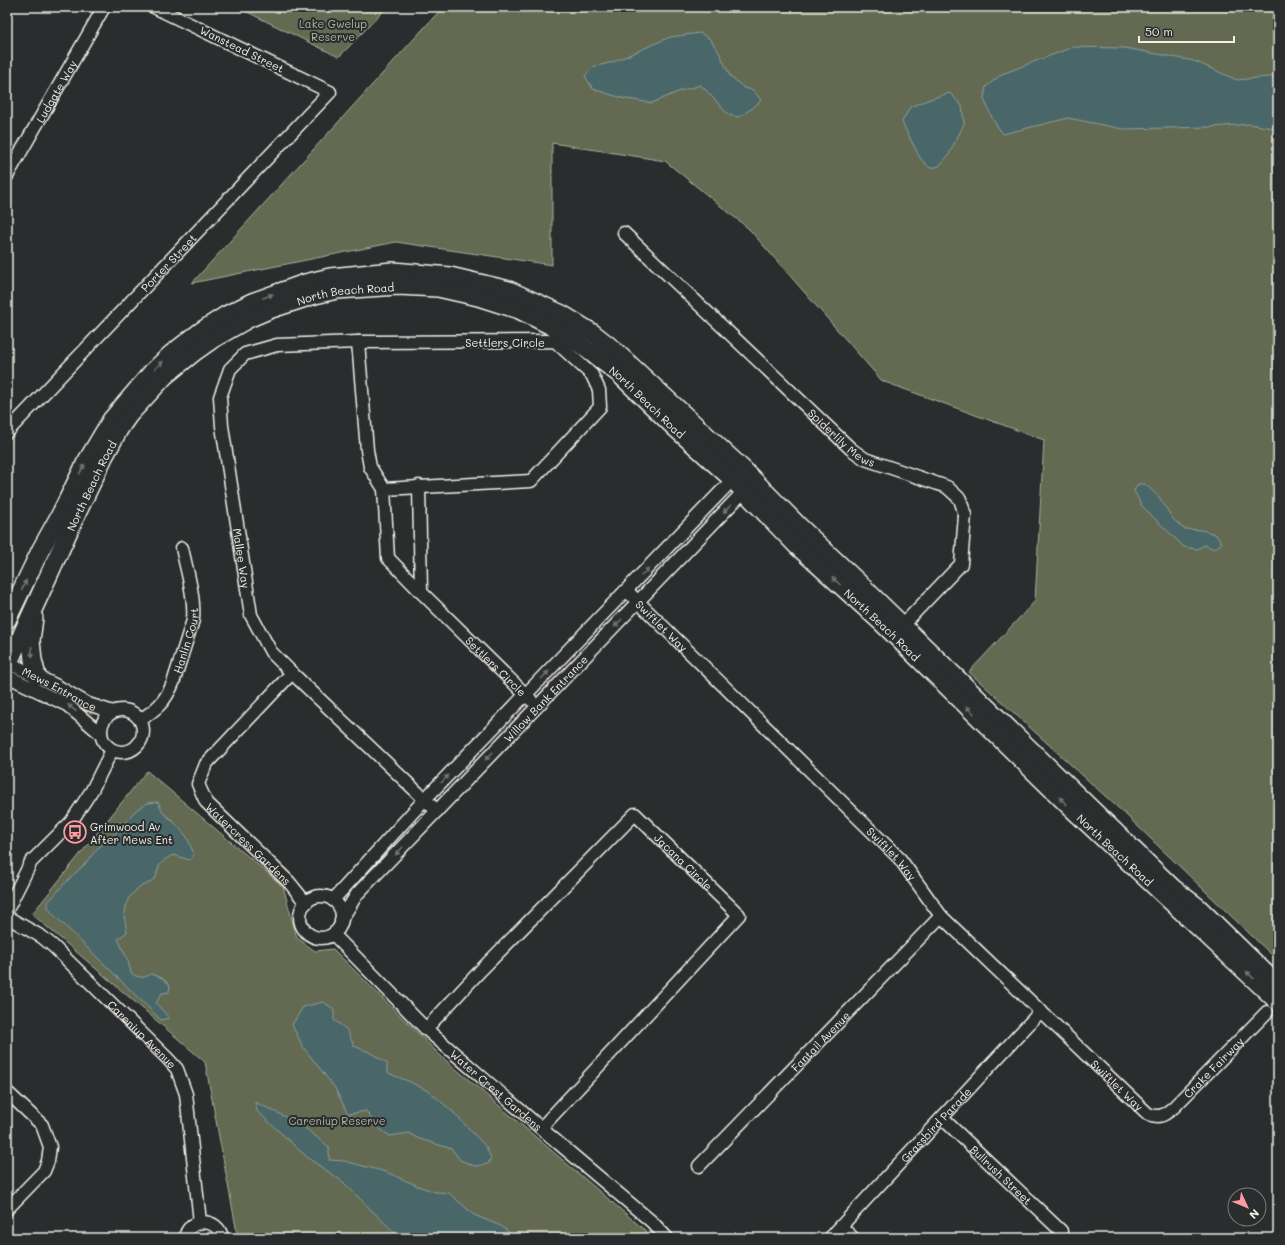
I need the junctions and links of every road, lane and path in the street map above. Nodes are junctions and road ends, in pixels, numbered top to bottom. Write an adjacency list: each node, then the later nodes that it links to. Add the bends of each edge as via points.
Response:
1 (104, 7): 4 (street, Ludgate Way)
2 (154, 7): 3 (street, Wanstead Street)
3 (330, 92): 7 (street, Porter Street)
4 (7, 176)
5 (624, 233): 17 (street, Spiderlily Mews, via 851,449 865,459 947,487 960,499 965,516 961,564)
6 (358, 342): 9 (street, Settlers Circle, via 555,341 592,375 599,390 600,407 531,481); 10 (street, Settlers Circle, via 370,467); 19 (street, Mallee Way, via 277,345 245,354 230,369 220,397 222,426 251,615 271,652)
7 (7, 432)
8 (744, 480): 12 (street, Willow Bank Entrance, one-way to 8); 14 (main road, North Beach Road, via 674,427 619,374 578,342 539,319 500,303 438,288 398,286 337,290 315,295 248,319 208,343 165,376 130,415 111,443); 15 (street, Willow Bank Entrance, one-way to 15); 16 (main road, North Beach Road, one-way to 8, via 40,549 96,443 111,420 152,372 189,340 226,315 284,290 330,277 393,271 450,276 509,290 562,314 593,332 612,348); 17 (main road, North Beach Road, via 800,527 857,581)
9 (419, 486): 10 (street, Settlers Circle); 13 (street)
10 (384, 489): 13 (street, Settlers Circle, via 388,558)
11 (182, 548): 24 (street, Hanlin Court, via 194,609 193,620 169,693 153,712)
12 (627, 590): 15 (street, Swiftlet Way); 21 (street, Willow Bank Entrance, one-way to 12)
13 (421, 592): 21 (street, Settlers Circle)
14 (37, 600): 18 (main road, North Beach Road); 20 (main road, one-way to 20, via 31,641)
15 (638, 602): 22 (street, Willow Bank Entrance, one-way to 22); 32 (street, Swiftlet Way, via 900,859)
16 (7, 620)
17 (898, 630): 36 (main road, North Beach Road, via 1198,907); 37 (main road, North Beach Road, one-way to 17, via 1070,807)
18 (7, 667): 20 (street, Mews Entrance); 25 (street, Mews Entrance, one-way to 18, via 68,704)
19 (292, 673): 27 (street, Mallee Way); 30 (street, Watercress Gardens, via 206,764 198,784 206,802 289,882)
20 (37, 676): 23 (street, Mews Entrance, via 88,704)
21 (526, 695): 22 (street, Settlers Circle); 27 (street, Willow Bank Entrance, one-way to 21)
22 (536, 706): 28 (street, Willow Bank Entrance, one-way to 28)
23 (113, 712): 24 (street, via 125,710); 25 (street, via 103,721)
24 (140, 720): 26 (street, via 143,733 137,745 125,752)
25 (101, 734): 26 (street, via 106,746)
26 (112, 750): 31 (street, via 92,790 71,822 32,862)
27 (425, 799): 28 (street, Mallee Way); 29 (street, Willow Bank Entrance)
28 (437, 811): 34 (street, Willow Bank Entrance, one-way to 34, via 357,894)
29 (333, 900): 30 (street, via 319,897); 34 (street, via 338,905)
30 (306, 903): 35 (street, via 302,908 300,922 308,934 320,938)
31 (7, 910)
32 (941, 916): 38 (street, Swiftlet Way); 44 (street, Fantail Avenue)
33 (7, 917): 46 (street, Careniup Avenue, via 53,946 177,1069 186,1094)
34 (342, 920): 35 (street)
35 (333, 934): 39 (street, Water Crest Gardens)
36 (1278, 985)
37 (1272, 1007): 41 (street, Crake Fairway, via 1174,1107)
38 (1041, 1011): 41 (street, Swiftlet Way, via 1143,1109); 42 (street, Grassbird Parade)
39 (426, 1029): 43 (street, Water Crest Gardens); 43 (street, Jacana Circle, via 635,814 739,915)
40 (7, 1092): 45 (street, via 42,1125 50,1147 44,1171)
41 (1155, 1117)
42 (942, 1118): 47 (street, Grassbird Parade); 48 (street, Bullrush Street)
43 (541, 1128): 51 (street, Water Crest Gardens, via 652,1222)
44 (699, 1166)
45 (7, 1209)
46 (200, 1222): 49 (street, via 189,1228); 50 (street, via 213,1224 218,1228)
47 (841, 1227): 52 (street, Grassbird Parade); 53 (street)
48 (1061, 1231)
49 (185, 1238)
50 (222, 1238)
51 (667, 1238)
52 (830, 1238)
53 (852, 1238)

